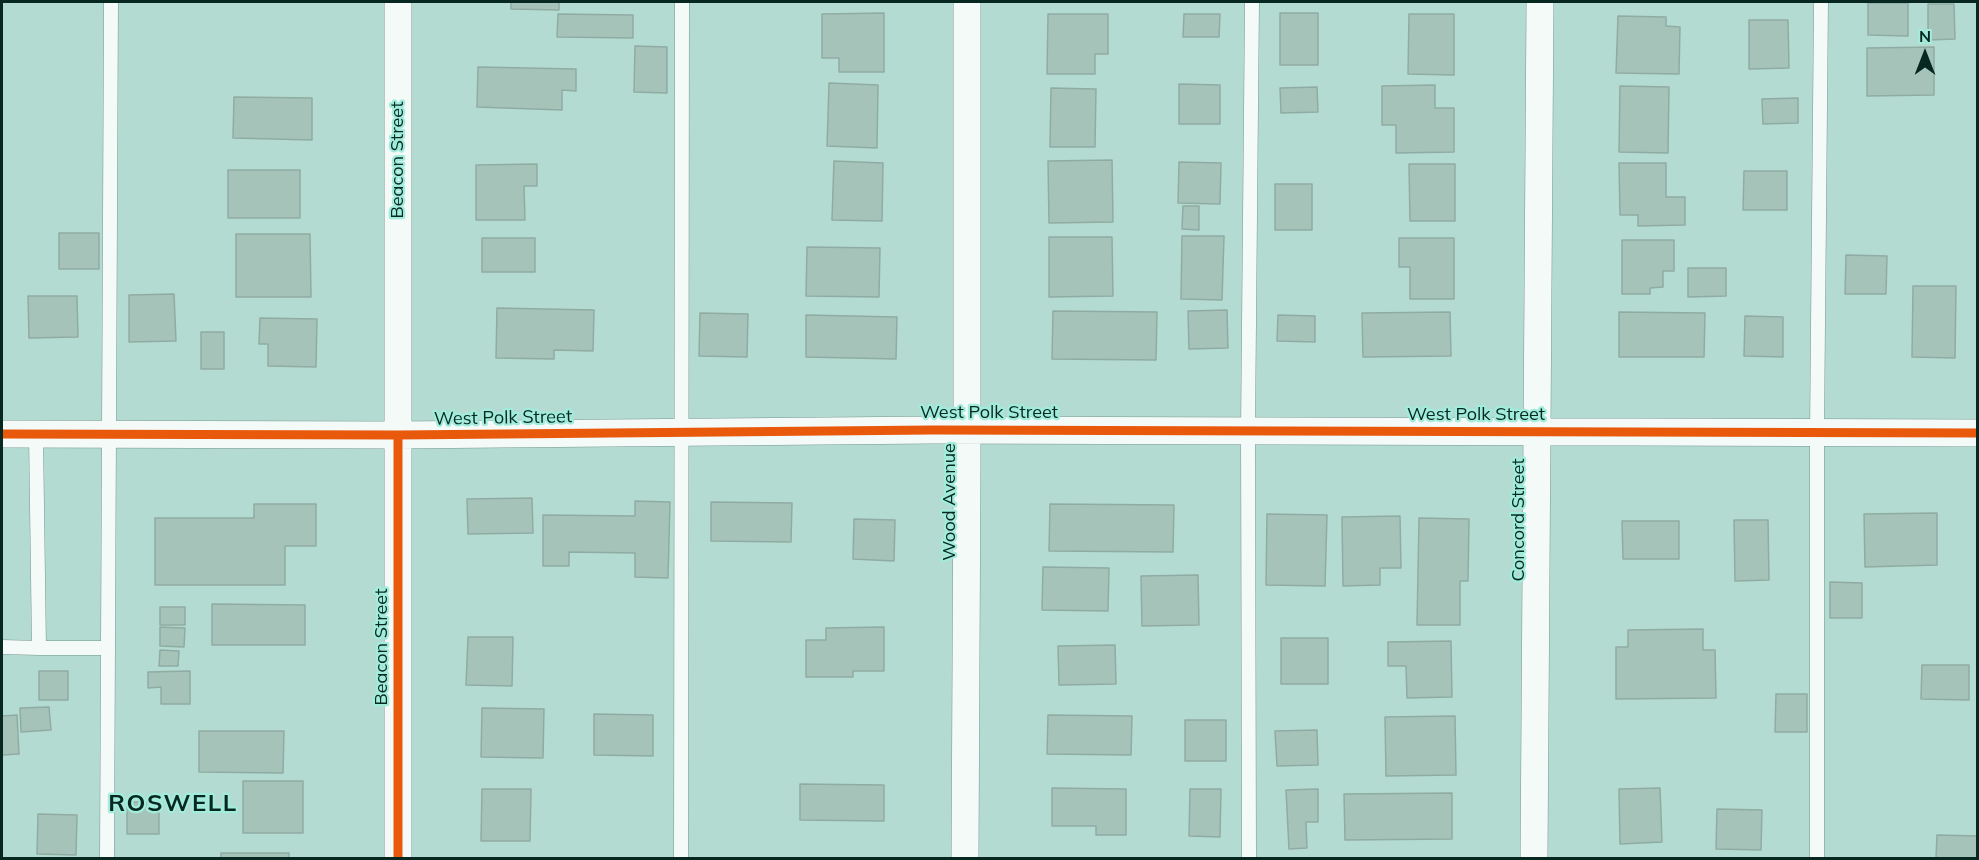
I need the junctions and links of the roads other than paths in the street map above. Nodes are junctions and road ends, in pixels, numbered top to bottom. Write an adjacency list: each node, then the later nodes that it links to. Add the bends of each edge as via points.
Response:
1 (111, 2): 16 (lane)
2 (398, 2): 17 (street, Beacon Street)
3 (682, 2): 11 (lane)
4 (967, 2): 8 (street, Wood Avenue)
5 (1252, 2): 9 (lane)
6 (1540, 2): 10 (street, Concord Street)
7 (1821, 2): 12 (lane)
8 (967, 430): 9 (street, West Polk Street); 11 (street, West Polk Street); 24 (street, Wood Avenue)
9 (1248, 430): 10 (street, West Polk Street); 25 (lane)
10 (1536, 431): 12 (street, West Polk Street); 26 (street, Concord Street)
11 (681, 432): 17 (street, West Polk Street); 23 (lane)
12 (1817, 432): 14 (street, West Polk Street); 27 (lane)
13 (2, 434): 15 (street, West Polk Street)
14 (1977, 434)
15 (36, 435): 16 (street, West Polk Street); 19 (lane)
16 (110, 435): 17 (street, West Polk Street); 20 (lane)
17 (398, 435): 22 (street, Beacon Street)
18 (2, 647): 19 (lane)
19 (39, 648): 20 (lane)
20 (108, 648): 21 (lane)
21 (107, 858)
22 (398, 858)
23 (681, 858)
24 (965, 858)
25 (1249, 858)
26 (1534, 858)
27 (1817, 858)

